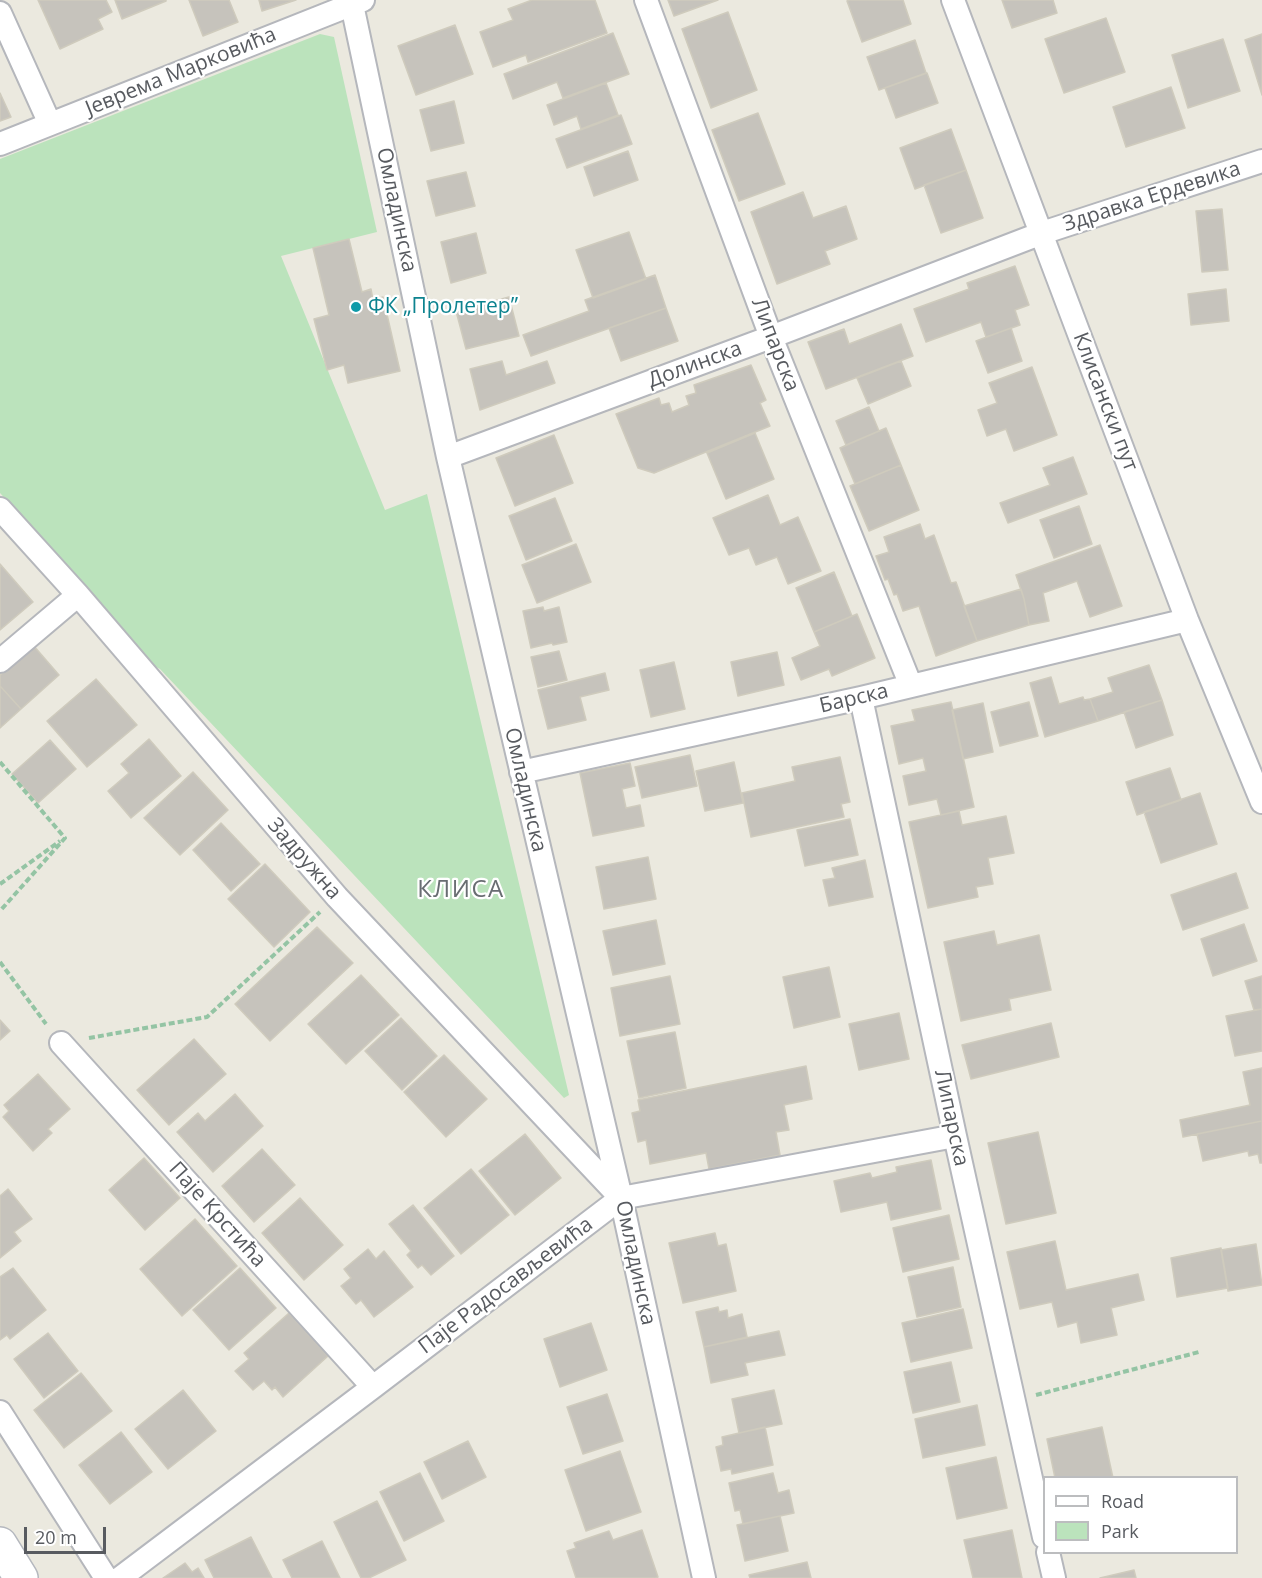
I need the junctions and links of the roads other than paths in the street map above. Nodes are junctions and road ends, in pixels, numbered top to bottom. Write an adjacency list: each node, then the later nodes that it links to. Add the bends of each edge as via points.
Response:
1 (646, 0): 9 (street, Липарска)
2 (953, 0): 8 (street, Клисански пут)
3 (355, 1): 5 (street, Јеврема Марковића); 10 (street, Омладинска)
4 (0, 13): 5 (street)
5 (50, 124): 6 (street, Јеврема Марковића)
6 (0, 144)
7 (1262, 161): 8 (street, Здравка Ердевика)
8 (1042, 233): 9 (street, Долинска); 13 (street, Клисански пут)
9 (771, 336): 10 (street, Долинска); 15 (street, Липарска)
10 (448, 457): 17 (street, Омладинска)
11 (0, 509): 12 (street, Задружна)
12 (78, 595): 14 (street); 21 (street, Задружна, via 337,897)
13 (1187, 620): 15 (street, Барска); 18 (street, Клисански пут)
14 (0, 661)
15 (912, 686): 16 (street, Барска)
16 (861, 698): 17 (street, Барска); 20 (street, Липарска)
17 (521, 772): 21 (street, Омладинска)
18 (1262, 802)
19 (61, 1043): 22 (street, Паје Крстића)
20 (955, 1136): 21 (street, Паје Радосављевића); 24 (street, Липарска)
21 (621, 1198): 22 (street, Паје Радосављевића); 30 (street, Омладинска)
22 (374, 1387): 29 (street, Паје Радосављевића)
23 (0, 1412): 28 (street)
24 (1043, 1532)
25 (0, 1544): 27 (main road)
26 (1048, 1554): 31 (street)
27 (21, 1578)
28 (106, 1578)
29 (120, 1578)
30 (704, 1578)
31 (1054, 1578)

